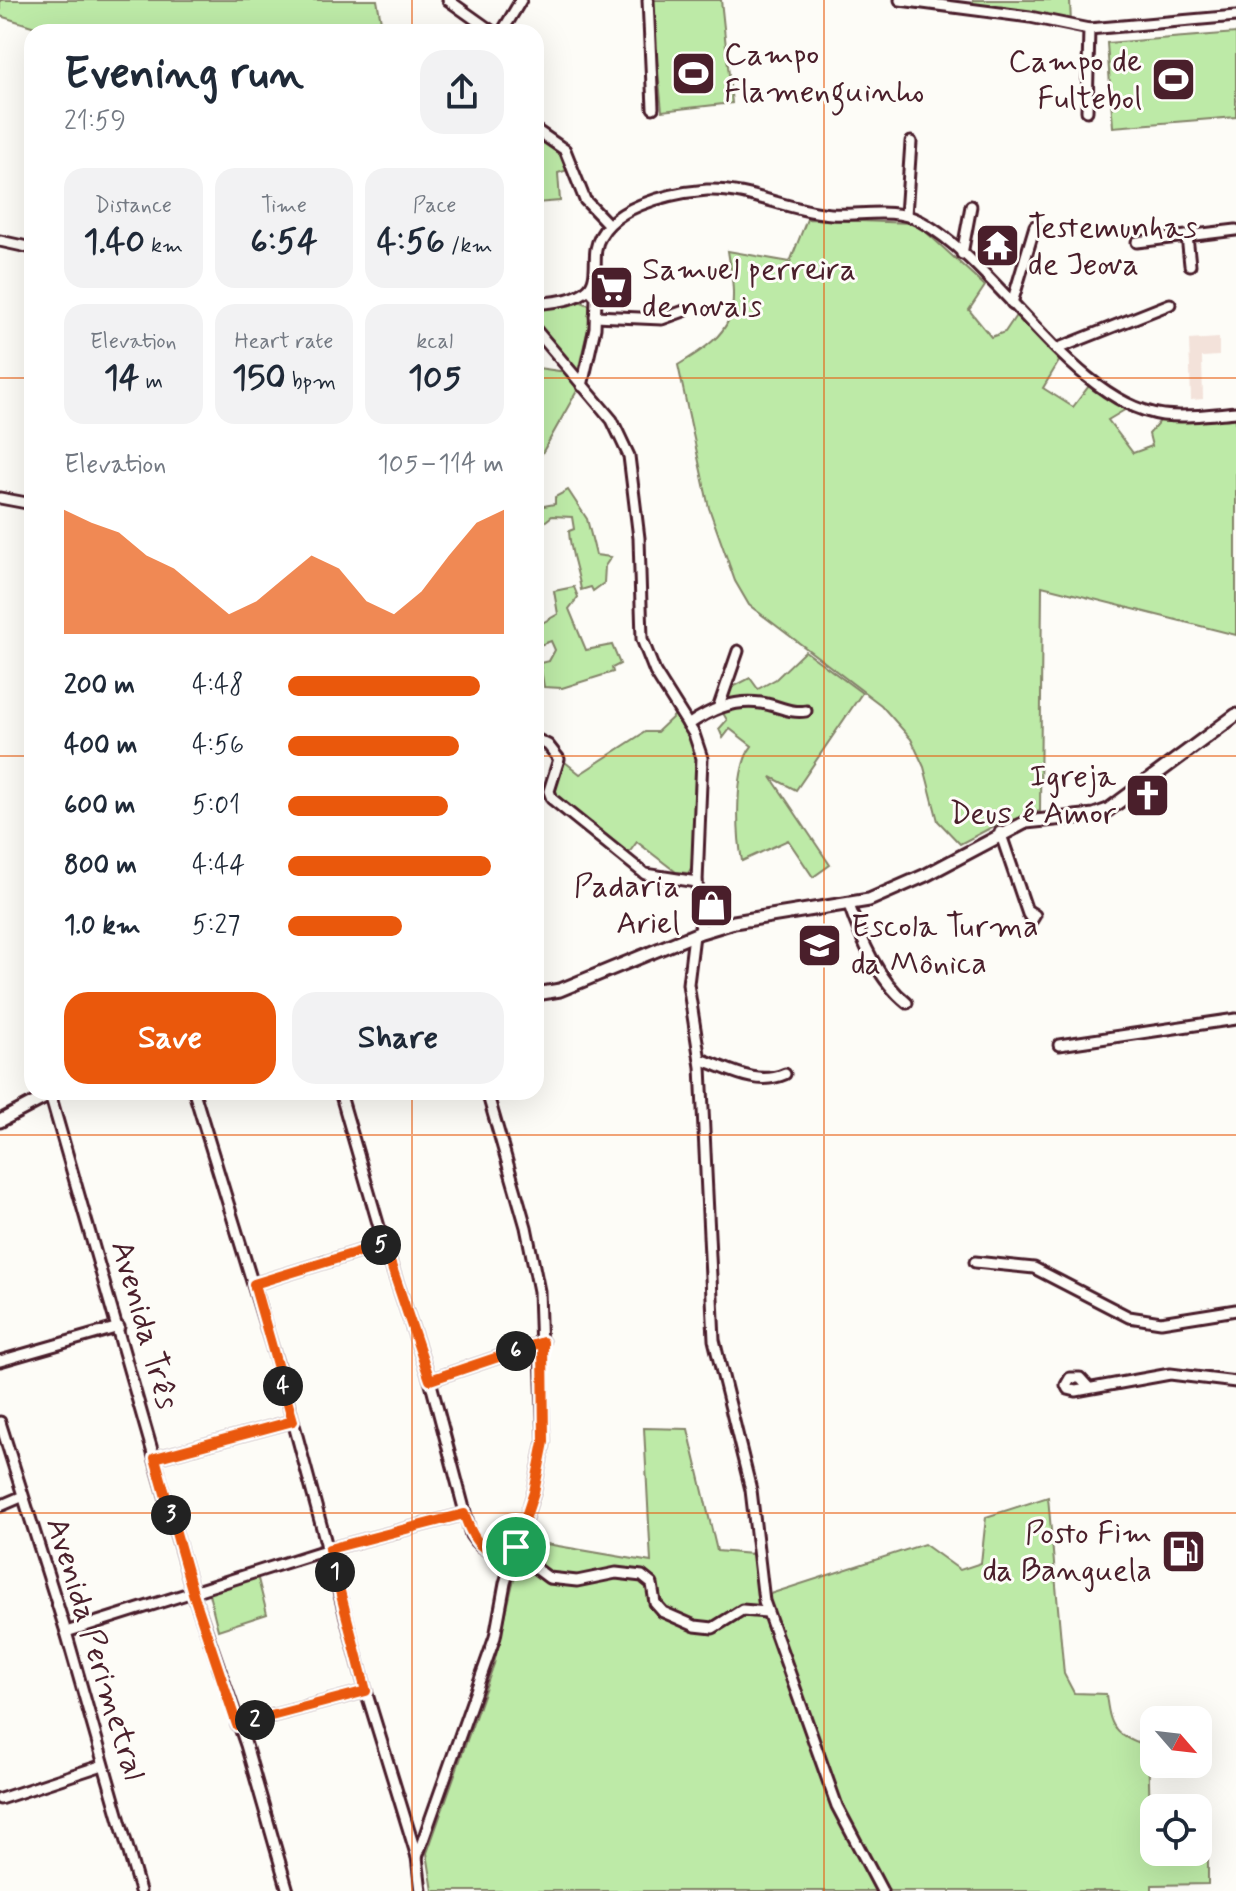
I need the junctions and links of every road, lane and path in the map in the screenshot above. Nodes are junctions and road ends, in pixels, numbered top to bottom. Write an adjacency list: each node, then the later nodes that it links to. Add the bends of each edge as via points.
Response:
1 (448, 0): 7 (street)
2 (521, 0): 8 (street)
3 (648, 0): 10 (street)
4 (900, 0): 5 (street)
5 (937, 2): 9 (street)
6 (1236, 16): 9 (street)
7 (482, 24)
8 (507, 24)
9 (1089, 29): 11 (street)
10 (653, 108)
11 (1087, 111)
12 (544, 136): 16 (street, via 565,150 585,200)
13 (911, 142): 15 (street)
14 (971, 206): 23 (street)
15 (906, 215): 16 (street, via 816,212 722,189 646,204); 23 (street, via 922,221)
16 (608, 224): 25 (street, via 598,241)
17 (1035, 226): 27 (street)
18 (1236, 230): 19 (street)
19 (1187, 236): 21 (street); 24 (street)
20 (0, 241): 22 (street)
21 (1137, 242)
22 (24, 246)
23 (962, 254): 27 (street)
24 (1190, 265)
25 (589, 289): 26 (street); 30 (street, via 596,297)
26 (544, 303)
27 (1012, 303): 32 (street)
28 (1170, 304): 32 (street)
29 (684, 311): 30 (street, via 662,319)
30 (595, 316): 33 (street)
31 (544, 340): 33 (street)
32 (1059, 348): 34 (street, via 1114,395 1148,412)
33 (582, 386): 41 (street, via 625,442 639,538 642,639 655,672)
34 (1236, 412)
35 (0, 498): 36 (street)
36 (24, 502)
37 (738, 651): 38 (street)
38 (719, 706): 39 (street, via 758,702); 41 (street)
39 (806, 711)
40 (1236, 715): 43 (street, via 1108,810 1026,822)
41 (688, 725): 44 (street, via 703,770)
42 (544, 743): 44 (street, via 559,759 549,791 552,799 645,874)
43 (1000, 832): 45 (street, via 902,887); 46 (street)
44 (697, 882): 47 (street)
45 (849, 905): 47 (street, via 771,915); 49 (street, via 862,939)
46 (1027, 910)
47 (697, 933): 48 (street); 52 (street, via 688,984)
48 (544, 993)
49 (907, 1003)
50 (1236, 1019): 51 (street)
51 (1059, 1045)
52 (700, 1059): 53 (street, via 754,1079); 79 (street, via 714,1340 751,1490)
53 (785, 1074)
54 (39, 1100): 59 (street)
55 (54, 1100): 64 (street, Avenida Três)
56 (196, 1100): 62 (street)
57 (342, 1100): 60 (street)
58 (489, 1100): 65 (street, via 534,1261)
59 (0, 1121)
60 (384, 1244): 62 (street); 67 (street)
61 (975, 1262): 63 (street, via 1034,1268 1144,1321)
62 (254, 1284): 70 (street)
63 (1236, 1310)
64 (119, 1327): 66 (street); 72 (street, Avenida Três)
65 (543, 1342): 67 (street); 77 (street, via 544,1442)
66 (0, 1361)
67 (430, 1380): 75 (street)
68 (1236, 1382): 69 (street, via 1170,1374)
69 (1089, 1388)
70 (293, 1421): 72 (street); 76 (street)
71 (0, 1422): 73 (street, Avenida Perimetral)
72 (155, 1458): 78 (street, Avenida Três)
73 (21, 1497): 74 (street); 80 (street, Avenida Perimetral)
74 (0, 1506)
75 (464, 1514): 76 (street); 77 (street, via 480,1547 497,1553)
76 (329, 1549): 78 (street); 81 (street)
77 (515, 1550): 79 (street, via 549,1578 642,1576 652,1584 655,1603 663,1612 689,1624 713,1628 742,1610); 85 (street, via 488,1661)
78 (193, 1593): 80 (street); 82 (street, Avenida Três)
79 (767, 1612): 89 (street, via 837,1806)
80 (66, 1632): 83 (street, Avenida Perimetral)
81 (366, 1691): 82 (street); 85 (street)
82 (237, 1725): 87 (street, Avenida Três)
83 (103, 1765): 84 (street); 86 (street, Avenida Perimetral)
84 (0, 1799)
85 (417, 1857): 88 (street)
86 (140, 1891)
87 (288, 1891)
88 (421, 1891)
89 (882, 1891)

